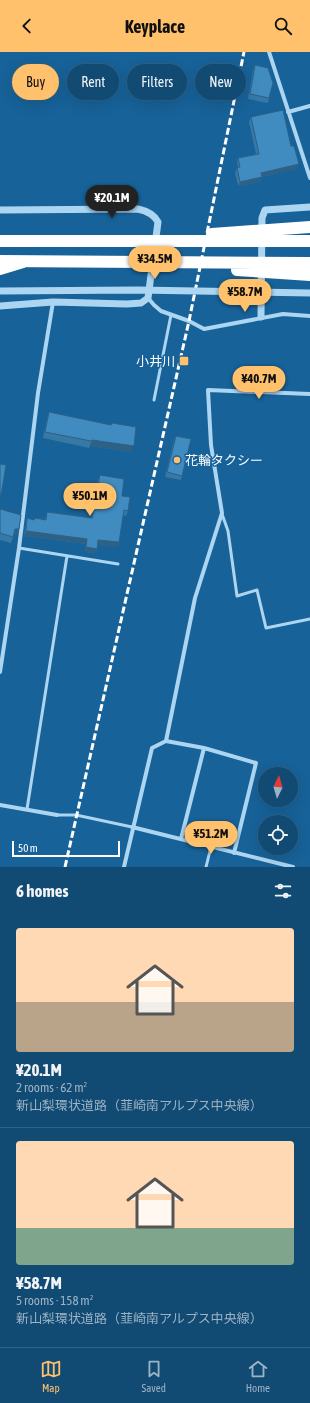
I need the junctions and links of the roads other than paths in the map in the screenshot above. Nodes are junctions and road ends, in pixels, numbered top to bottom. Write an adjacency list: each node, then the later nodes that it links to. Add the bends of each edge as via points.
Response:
1 (268, 52): 3 (street)
2 (310, 106): 3 (street)
3 (288, 112): 4 (street)
4 (310, 178)
5 (310, 207): 24 (street, via 265,210 262,218)
6 (0, 210): 19 (street, via 147,211 156,217 158,222)
7 (310, 227): 10 (highway, bridge)
8 (0, 240): 10 (highway, bridge)
9 (310, 241): 10 (highway, bridge)
10 (111, 242)
11 (0, 261): 12 (highway, bridge)
12 (28, 261): 13 (highway, bridge); 15 (highway, bridge)
13 (109, 262): 14 (highway, bridge); 16 (highway, bridge)
14 (310, 263)
15 (0, 269)
16 (310, 275)
17 (0, 291): 18 (street, bridge)
18 (310, 292)
19 (148, 298): 20 (street, via 141,303 127,304); 22 (street, via 161,311)
20 (53, 302): 21 (street); 28 (street, via 38,393)
21 (0, 306)
22 (171, 315): 24 (street, via 189,320 204,329); 26 (lane)
23 (310, 316): 24 (street, via 283,314)
24 (261, 318)
25 (310, 394): 27 (street, via 208,390 211,445)
26 (154, 400)
27 (222, 513): 31 (lane, via 228,531 237,596 257,590 266,628); 33 (street, via 195,598)
28 (19, 548): 29 (lane); 32 (street)
29 (67, 556): 30 (lane); 36 (lane)
30 (118, 564)
31 (310, 619)
32 (0, 672)
33 (166, 741): 34 (street); 38 (street, via 152,748)
34 (204, 748): 39 (street); 41 (street, via 256,763)
35 (0, 805): 36 (street)
36 (27, 810): 37 (street)
37 (57, 815): 38 (lane, via 76,815)
38 (132, 827): 39 (street); 42 (street)
39 (181, 839): 40 (street)
40 (211, 847): 41 (street); 43 (lane)
41 (234, 853): 44 (street)
42 (124, 867)
43 (206, 867)
44 (291, 867)

